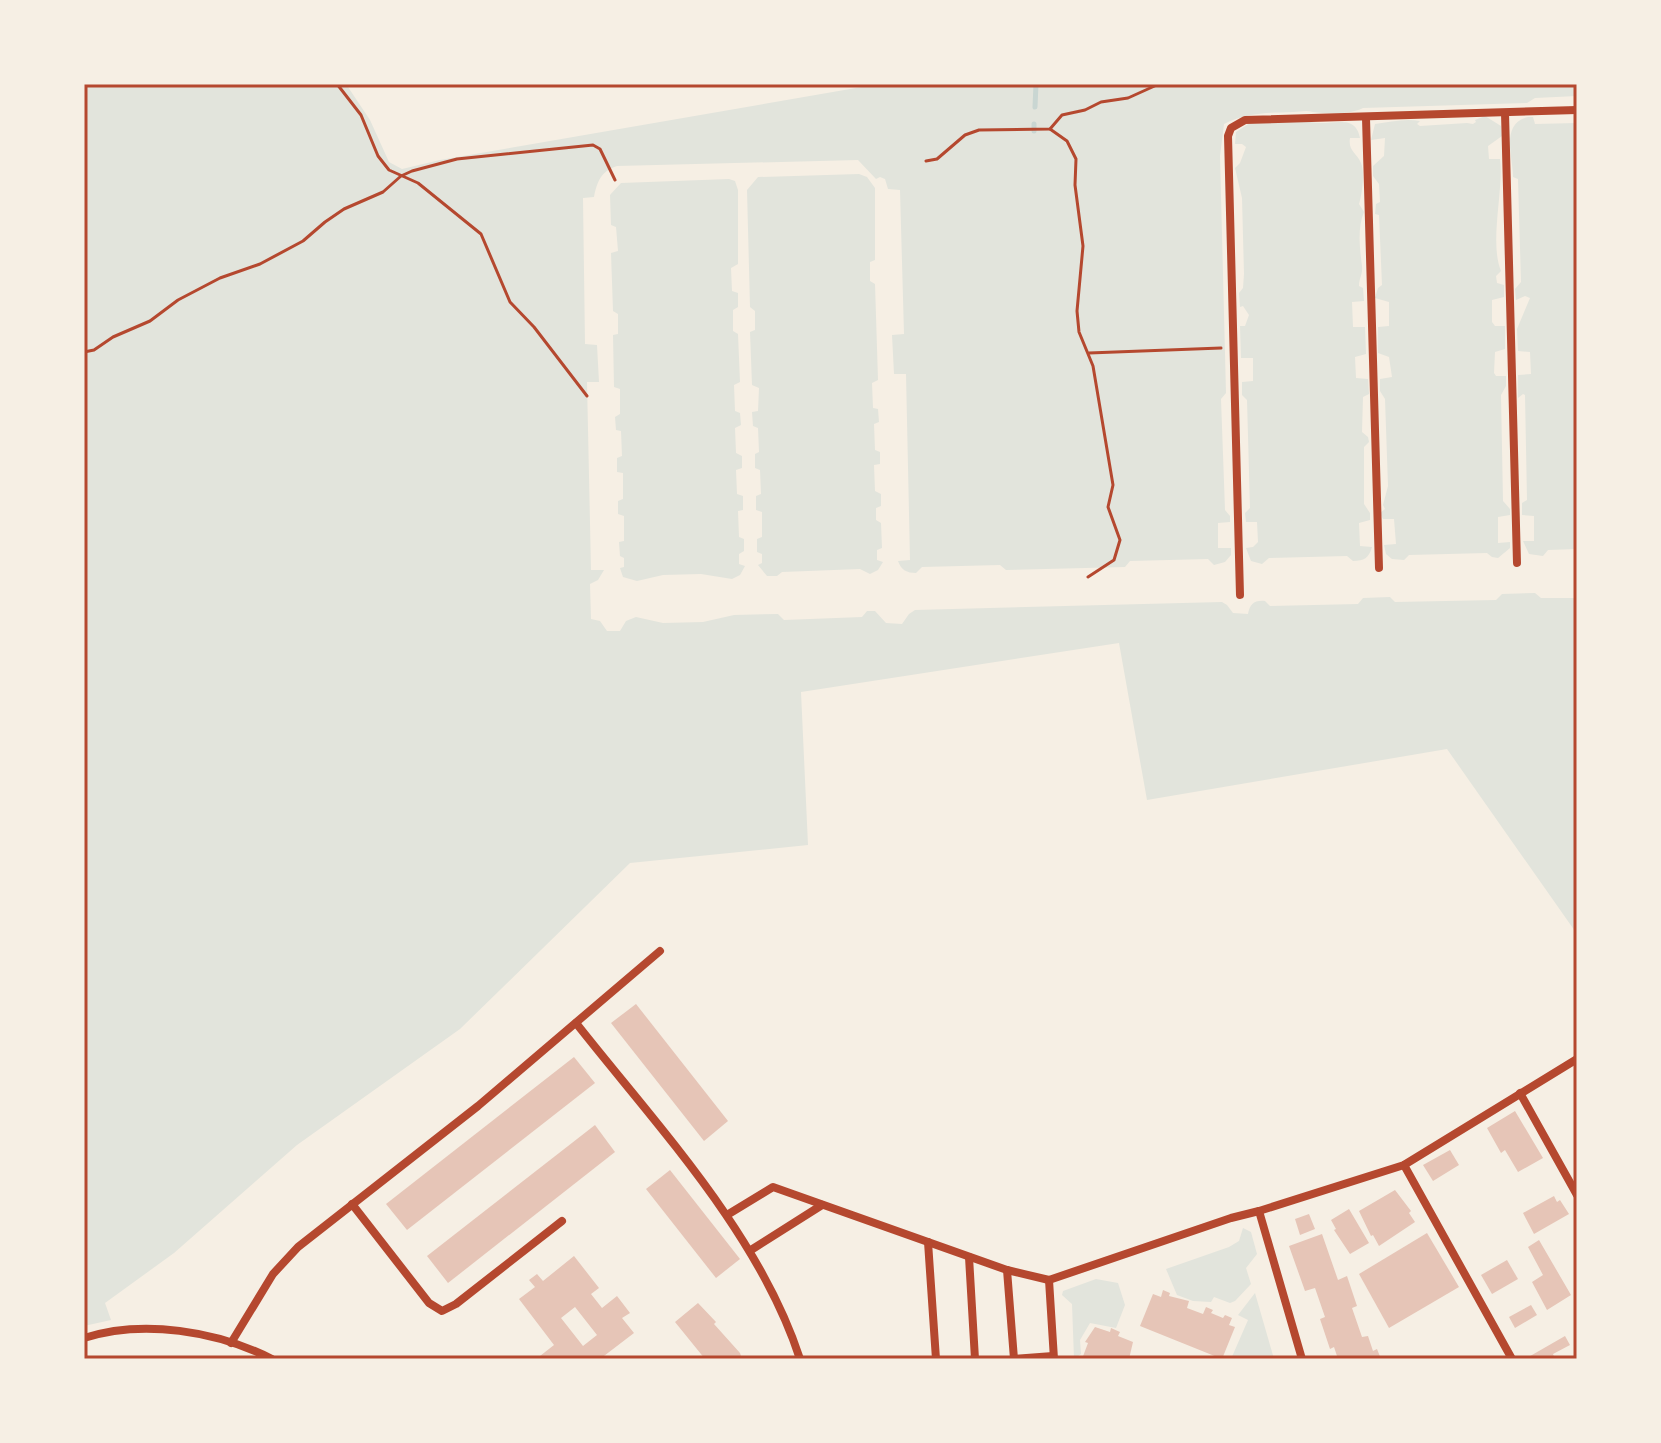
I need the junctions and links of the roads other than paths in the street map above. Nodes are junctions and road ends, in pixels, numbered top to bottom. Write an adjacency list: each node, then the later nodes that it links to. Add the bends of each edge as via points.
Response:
1 (1577, 110): 2 (street)
2 (1505, 113): 3 (street); 4 (street)
3 (1366, 118): 5 (street); 6 (street, via 1245,120 1228,136)
4 (1517, 563)
5 (1379, 568)
6 (1240, 595)
7 (660, 951): 8 (street)
8 (576, 1023): 13 (street); 16 (street)
9 (1577, 1059): 10 (street)
10 (1520, 1093): 11 (street); 12 (street)
11 (1404, 1165): 15 (street); 32 (street)
12 (1577, 1195)
13 (352, 1204): 17 (street, via 429,1303 442,1311); 24 (street, via 285,1260)
14 (822, 1205): 16 (street, via 773,1187); 18 (street); 19 (street)
15 (1259, 1211): 22 (street); 31 (street)
16 (727, 1215): 19 (street)
17 (562, 1221)
18 (928, 1242): 20 (street); 28 (street)
19 (751, 1250): 27 (street)
20 (969, 1257): 21 (street); 29 (street)
21 (1007, 1270): 22 (street); 30 (street)
22 (1049, 1280): 25 (street)
23 (84, 1338): 24 (street, via 150,1329)
24 (231, 1343): 26 (street)
25 (1054, 1358): 30 (street)
26 (272, 1359)
27 (800, 1359)
28 (936, 1359)
29 (975, 1359)
30 (1014, 1359)
31 (1302, 1359)
32 (1512, 1359)

